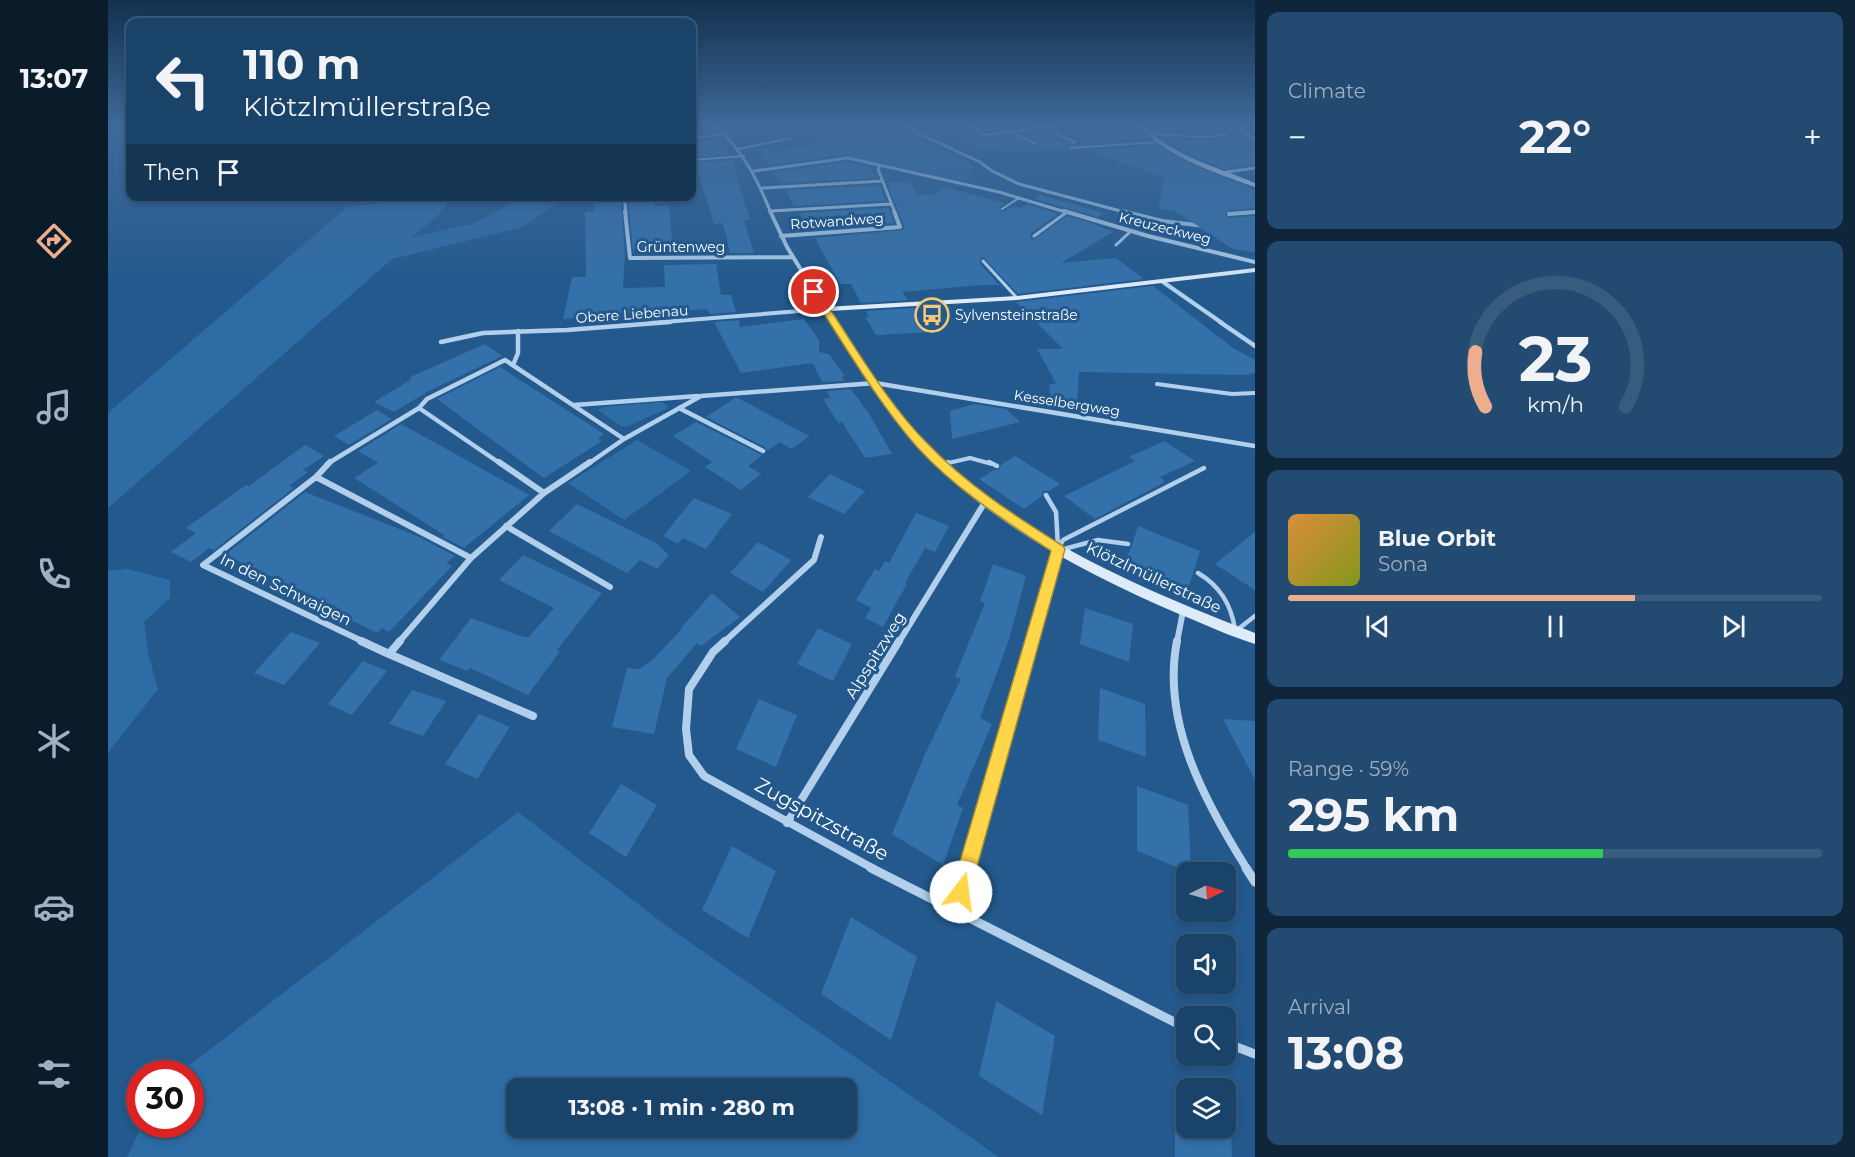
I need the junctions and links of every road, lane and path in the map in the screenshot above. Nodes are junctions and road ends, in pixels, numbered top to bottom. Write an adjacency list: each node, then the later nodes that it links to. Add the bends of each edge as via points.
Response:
1 (758, 179): 4 (street, Klötzlmüllerstraße)
2 (936, 179): 5 (street, Kreuzeckweg)
3 (882, 181): 4 (street); 7 (street, Rotwandweg)
4 (763, 188): 9 (street, Klötzlmüllerstraße)
5 (1019, 198): 8 (lane); 10 (street, Kreuzeckweg)
6 (624, 201): 17 (street, Grüntenweg, via 630,258)
7 (891, 204): 9 (street); 14 (street, Rotwandweg, via 900,227)
8 (1002, 208)
9 (771, 211): 14 (street, Klötzlmüllerstraße)
10 (1067, 212): 13 (street, Kreuzeckweg); 15 (lane)
11 (1255, 212): 12 (street)
12 (1229, 214)
13 (1131, 231): 16 (lane); 19 (street, Kreuzeckweg)
14 (782, 236): 17 (street, Klötzlmüllerstraße)
15 (1034, 236)
16 (1116, 245)
17 (793, 257): 23 (street, Klötzlmüllerstraße)
18 (983, 261): 22 (lane)
19 (1255, 262)
20 (1255, 270): 21 (street)
21 (1163, 282): 22 (street); 26 (street)
22 (1017, 298): 23 (street)
23 (825, 309): 24 (street, Obere Liebenau); 28 (street, Klötzlmüllerstraße)
24 (518, 331): 25 (street, Obere Liebenau); 27 (street, via 518,353)
25 (441, 342)
26 (1255, 346)
27 (513, 365): 32 (street); 33 (street, In den Schwaigen, via 505,360 427,399)
28 (875, 383): 31 (street); 36 (street, Kesselbergweg); 38 (street, Klötzlmüllerstraße, via 923,446)
29 (1157, 384): 30 (lane, via 1232,394)
30 (1255, 393)
31 (700, 396): 32 (street); 34 (street)
32 (573, 405): 35 (street)
33 (420, 408): 41 (street, In den Schwaigen, via 325,465); 42 (street)
34 (679, 408): 35 (street); 37 (street)
35 (624, 439): 42 (street)
36 (1255, 446)
37 (763, 451)
38 (943, 464): 39 (lane, via 961,458); 44 (street, Klötzlmüllerstraße)
39 (997, 466)
40 (1204, 468): 48 (lane, via 1063,540)
41 (316, 477): 49 (street); 56 (street, In den Schwaigen, via 203,565)
42 (544, 493): 45 (street)
43 (1046, 495): 48 (lane, via 1058,513)
44 (985, 502): 48 (street, Klötzlmüllerstraße); 58 (street, Alpspitzweg)
45 (506, 526): 49 (street); 51 (street)
46 (821, 537): 58 (street, Zugspitzstraße, via 814,560 713,652 689,689 689,755 704,776)
47 (1128, 544): 48 (lane, via 1101,540 1079,548)
48 (1058, 549): 52 (street, Klötzlmüllerstraße); 60 (street)
49 (471, 558): 56 (street)
50 (1198, 573): 54 (lane, via 1222,592)
51 (610, 587)
52 (1183, 611): 54 (street, Klötzlmüllerstraße); 59 (street, via 1173,666 1177,722 1203,789)
53 (1255, 616): 54 (lane)
54 (1235, 631): 55 (street, Klötzlmüllerstraße)
55 (1255, 639)
56 (389, 654): 57 (street, In den Schwaigen)
57 (533, 716)
58 (787, 823): 60 (street, Zugspitzstraße)
59 (1255, 882)
60 (955, 912): 61 (street, Zugspitzstraße)
61 (1176, 1023)
62 (1236, 1047): 63 (street)
63 (1255, 1054)

